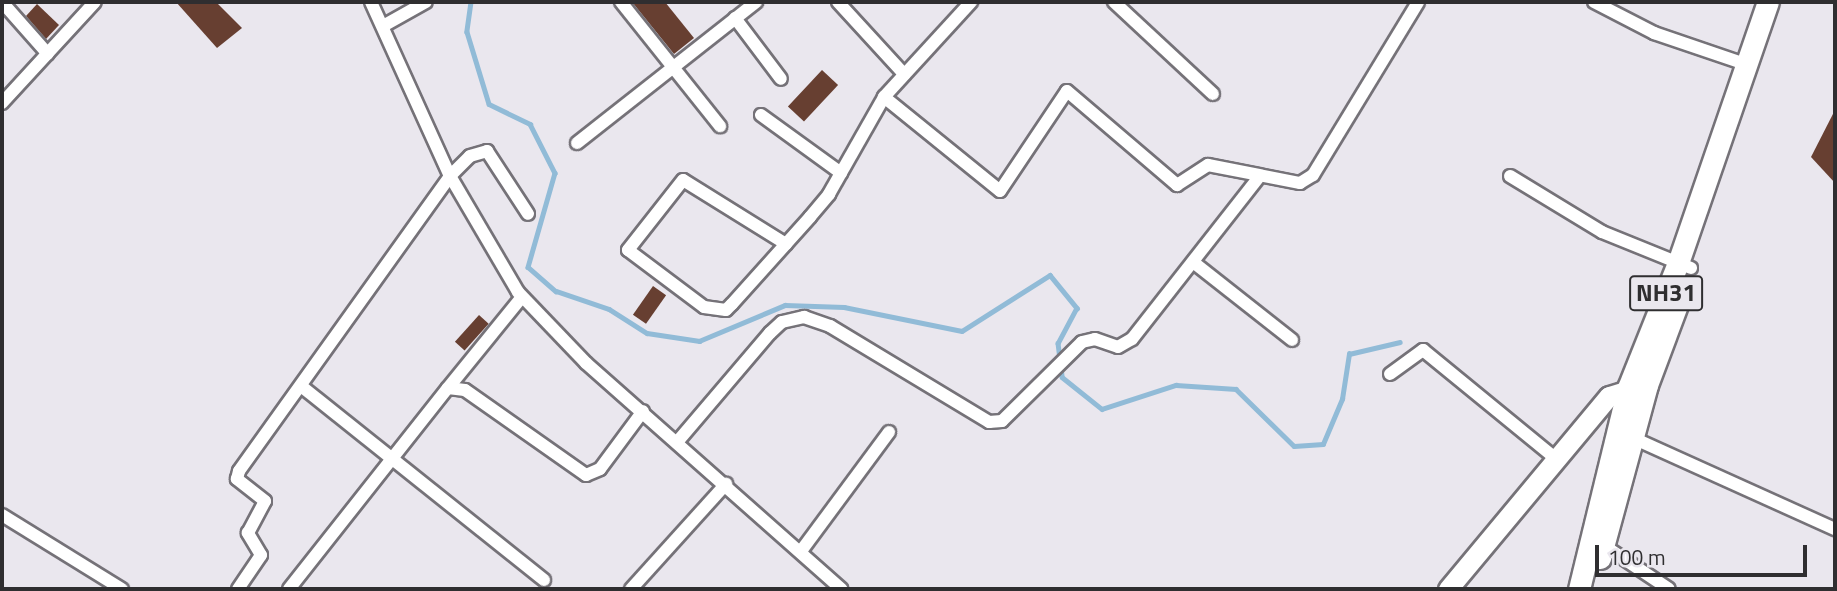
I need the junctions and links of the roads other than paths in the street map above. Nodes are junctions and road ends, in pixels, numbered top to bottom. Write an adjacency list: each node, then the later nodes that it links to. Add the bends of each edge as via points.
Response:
1 (2, 2): 16 (street)
2 (94, 2): 16 (street)
3 (371, 2): 15 (street)
4 (426, 2): 15 (street)
5 (621, 2): 18 (street)
6 (755, 2): 14 (street)
7 (838, 2): 19 (street)
8 (1114, 2): 21 (street)
9 (1418, 2): 30 (street, via 1313,175 1300,183)
10 (1594, 2): 17 (street, via 1654,33)
11 (1768, 2): 17 (highway, NH31)
12 (1782, 2): 34 (highway, NH31)
13 (963, 5): 19 (street)
14 (735, 18): 18 (street); 20 (street)
15 (383, 26): 28 (street)
16 (48, 54): 23 (street)
17 (1748, 65): 34 (highway, NH31)
18 (671, 67): 25 (street); 26 (street)
19 (904, 74): 22 (street)
20 (781, 79)
21 (1213, 94)
22 (884, 97): 27 (street); 30 (street, via 1000,191 1067,91 1177,185 1208,165)
23 (2, 103)
24 (761, 115): 27 (street)
25 (720, 126)
26 (577, 142)
27 (841, 173): 32 (street)
28 (450, 176): 31 (street, via 470,156 488,152); 35 (street); 38 (street)
29 (1510, 176): 34 (street, via 1602,232)
30 (1259, 177): 33 (street)
31 (528, 214)
32 (786, 244): 32 (street, via 719,312 628,250 683,180)
33 (1193, 262): 36 (street); 44 (street, via 1127,343 1118,347 1089,339 1053,366 995,423 830,326 793,317 770,333)
34 (1685, 265): 39 (highway, NH31)
35 (522, 297): 40 (street); 41 (street)
36 (1292, 340)
37 (1390, 374): 46 (street, via 1423,350)
38 (301, 386): 45 (street); 54 (street, via 239,471 237,479 265,502 247,533 261,555)
39 (1637, 386): 43 (highway, NH31); 46 (main road, via 1609,396); 59 (highway, NH31)
40 (448, 388): 41 (street, via 465,390 586,475 600,469); 45 (street)
41 (643, 411): 44 (street)
42 (889, 432): 51 (street)
43 (1633, 438): 49 (street); 50 (highway, NH31)
44 (678, 441): 47 (street)
45 (392, 459): 52 (street); 55 (street)
46 (1556, 460): 58 (main road)
47 (726, 484): 51 (street); 56 (street)
48 (2, 515): 53 (street)
49 (1835, 529)
50 (1603, 545): 60 (highway, NH31); 61 (street)
51 (801, 551): 57 (street)
52 (544, 580)
53 (122, 589)
54 (238, 589)
55 (289, 589)
56 (631, 589)
57 (841, 589)
58 (1448, 589)
59 (1579, 589)
60 (1593, 589)
61 (1670, 589)

